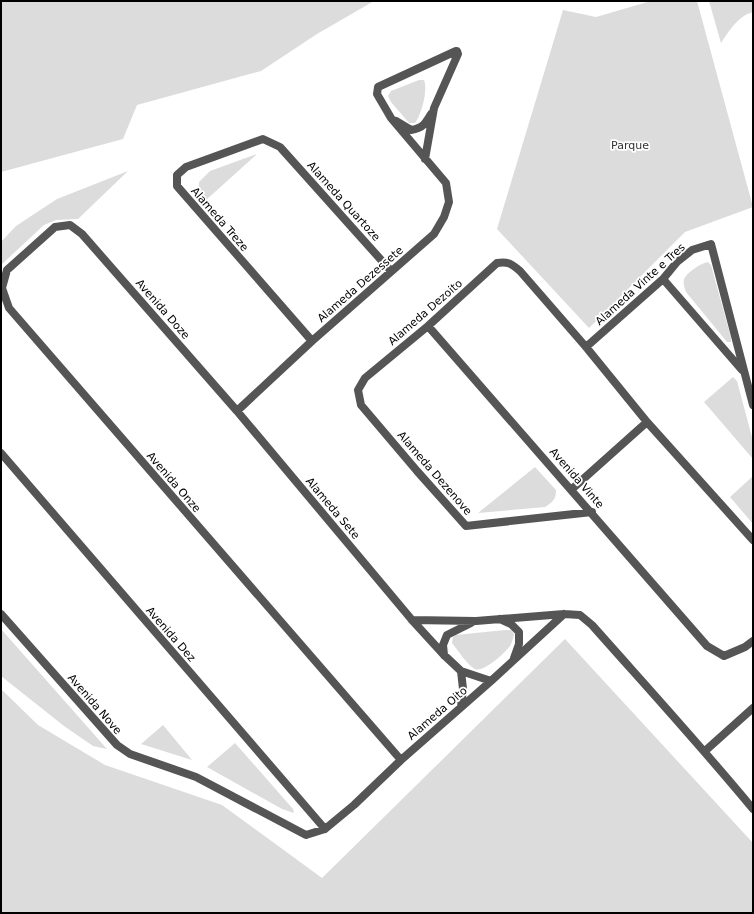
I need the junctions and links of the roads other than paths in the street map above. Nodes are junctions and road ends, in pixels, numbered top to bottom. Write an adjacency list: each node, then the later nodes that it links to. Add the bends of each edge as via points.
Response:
1 (434, 108): 2 (street, via 420,128 411,130); 2 (street, Alameda Dezessete, via 458,51 378,87 376,94); 4 (street)
2 (391, 118): 4 (street, Alameda Dezessete)
3 (280, 147): 6 (street, Alameda Quartoze); 9 (street, Alameda Treze, via 263,139 186,167 176,175 177,186)
4 (425, 159): 6 (street, Alameda Dezessete, via 446,183 449,202 434,234)
5 (70, 224): 14 (street, Avenida Doze, via 82,234); 33 (street, Avenida Onze, via 56,227 7,270 2,288 9,308)
6 (391, 271): 9 (street, Alameda Dezessete)
7 (663, 279): 10 (street, Alameda Vinte e Tres); 11 (street); 11 (street, Alameda Vinte e Tres, via 677,262 692,250 711,244)
8 (428, 326): 10 (street, Alameda Dezoito, via 497,263 504,261 512,264); 12 (street, Alameda Dezoito, via 365,378); 17 (street, Avenida Vinte)
9 (312, 341): 14 (street, Alameda Dezessete)
10 (586, 347): 15 (street)
11 (744, 372): 13 (street)
12 (358, 390): 18 (street, Alameda Dezenove, via 361,405 466,526)
13 (753, 405)
14 (237, 410): 23 (street, Alameda Sete)
15 (647, 422): 17 (street); 19 (street)
16 (1, 453): 35 (street, Avenida Dez)
17 (572, 489): 18 (street, Avenida Vinte)
18 (592, 512): 25 (street, Avenida Vinte, via 707,646 724,656)
19 (753, 540)
20 (1, 614): 35 (street, Avenida Nove, via 117,745 130,754 196,777 306,835)
21 (564, 614): 22 (street); 27 (street, Alameda Oito); 32 (street, via 580,615 592,625)
22 (500, 619): 24 (street); 27 (street, via 511,624 519,632 519,644)
23 (412, 620): 24 (street); 26 (street, Alameda Sete)
24 (476, 622): 26 (street, via 446,635)
25 (753, 641)
26 (444, 655): 28 (street, Alameda Sete)
27 (513, 661): 29 (street, Alameda Oito)
28 (461, 671): 29 (street, Alameda Sete); 30 (street)
29 (491, 681): 30 (street, Alameda Oito)
30 (461, 707): 33 (street, Alameda Oito)
31 (753, 708): 32 (street)
32 (705, 751): 34 (street)
33 (401, 760): 35 (street, Alameda Oito)
34 (753, 809)
35 (325, 829)

